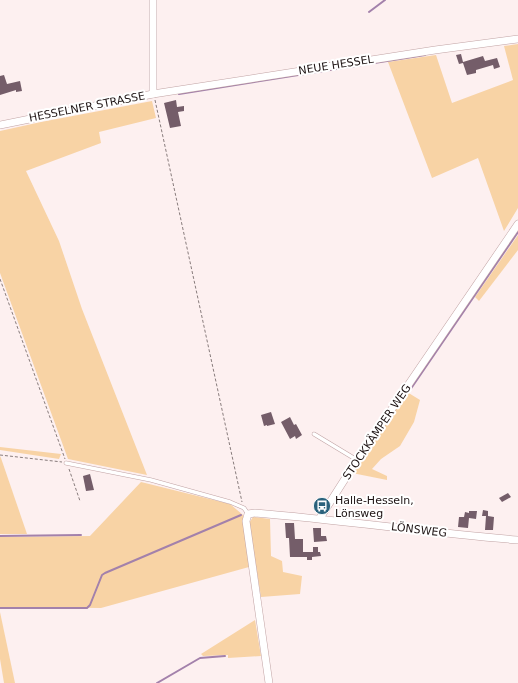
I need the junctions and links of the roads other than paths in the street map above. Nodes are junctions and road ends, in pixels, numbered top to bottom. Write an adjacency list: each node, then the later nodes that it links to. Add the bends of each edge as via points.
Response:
1 (153, 0): 3 (street, HESSELNER STRASSE)
2 (518, 39): 3 (street, NEUE HESSEL)
3 (154, 94): 4 (street, HESSELNER STRASSE)
4 (0, 125)
5 (518, 224): 7 (street, STOCKKÄMPER WEG)
6 (314, 434): 7 (lane)
7 (357, 460): 10 (street, STOCKKÄMPER WEG)
8 (66, 462): 9 (lane, via 151,480 230,502)
9 (246, 511): 10 (street); 12 (street)
10 (320, 518): 11 (street, LÖNSWEG, via 454,535)
11 (518, 540)
12 (269, 683)

